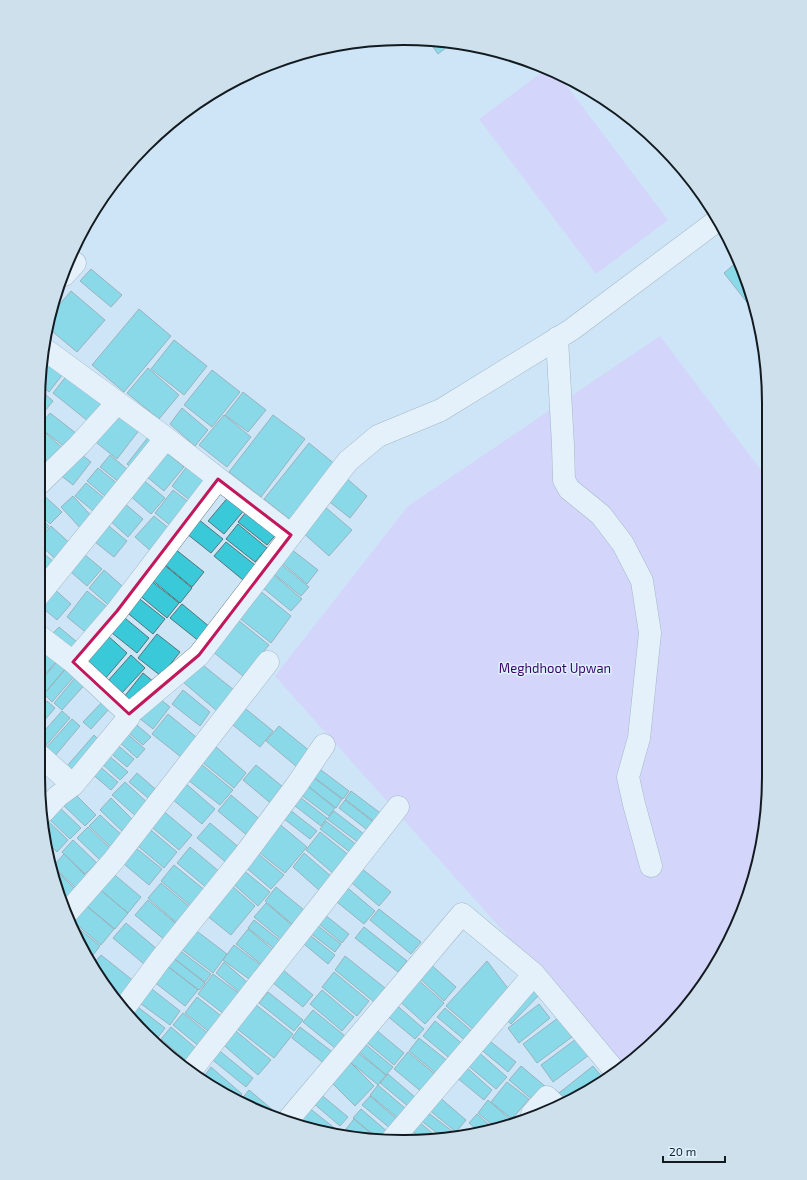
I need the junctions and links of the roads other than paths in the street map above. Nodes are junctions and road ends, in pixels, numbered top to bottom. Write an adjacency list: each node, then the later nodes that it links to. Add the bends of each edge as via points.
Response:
1 (714, 223): 2 (street)
2 (564, 334): 8 (street, via 441,410 378,436 348,460); 19 (street, via 564,480 569,489 601,515 610,526 623,544 642,581 650,633 639,738 628,777)
3 (49, 352): 4 (street)
4 (117, 403): 5 (street); 6 (street)
5 (166, 438): 7 (street); 9 (street)
6 (45, 478)
7 (218, 479): 8 (street); 11 (street, via 117,611)
8 (291, 535): 13 (street, via 199,655)
9 (45, 587)
10 (45, 640): 11 (street)
11 (73, 662): 13 (street)
12 (268, 662): 20 (street, via 118,854)
13 (129, 714): 16 (street)
14 (324, 745): 22 (street, via 248,851)
15 (45, 760): 16 (street)
16 (73, 785): 18 (street)
17 (398, 807): 23 (street)
18 (47, 808)
19 (651, 866)
20 (70, 909)
21 (534, 974): 24 (street); 27 (street, via 462,914); 28 (street)
22 (127, 1004)
23 (194, 1067)
24 (612, 1068)
25 (553, 1103): 26 (street, via 547,1097)
26 (536, 1110)
27 (291, 1117)
28 (397, 1135)

